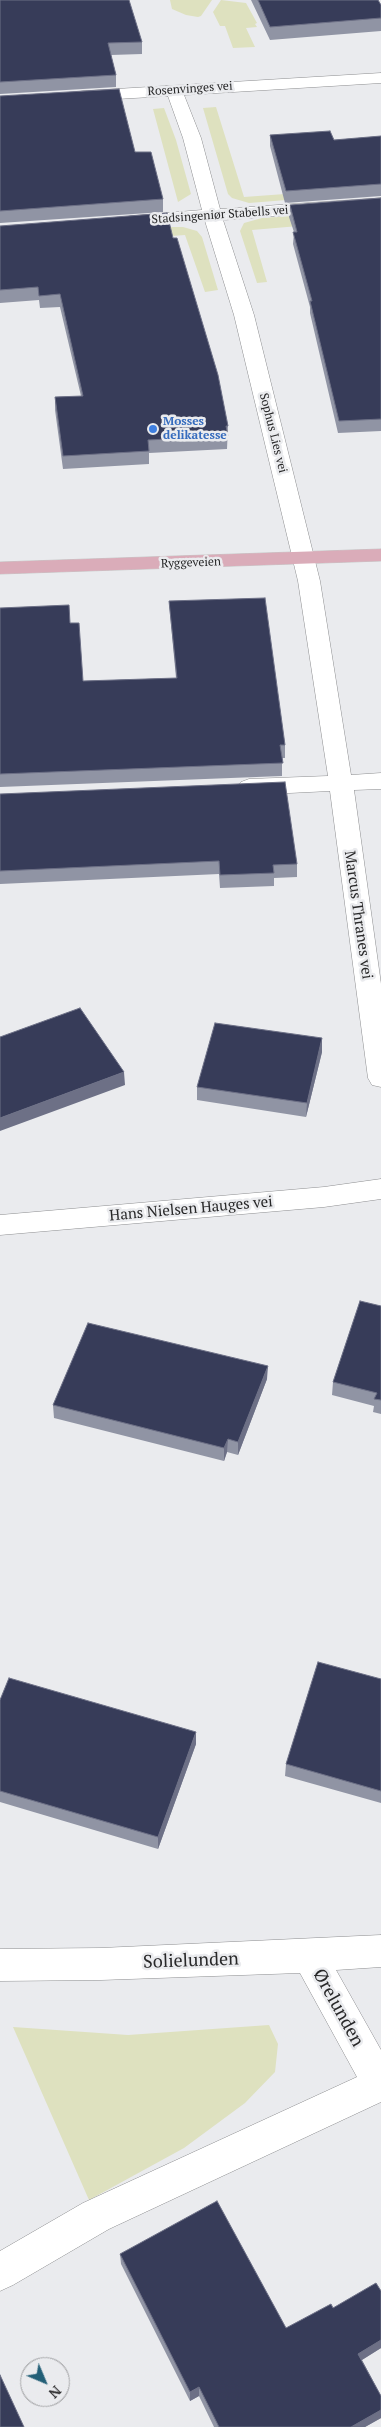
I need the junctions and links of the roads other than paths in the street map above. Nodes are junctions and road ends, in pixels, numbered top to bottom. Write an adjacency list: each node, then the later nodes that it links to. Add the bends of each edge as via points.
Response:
1 (381, 78): 2 (street, Rosenvinges vei)
2 (175, 90): 3 (street, Rosenvinges vei); 5 (street, Sophus Lies vei, via 192,138)
3 (68, 97)
4 (381, 203): 5 (street, Stadsingeniør Stabells vei)
5 (212, 215): 6 (street, Stadsingeniør Stabells vei); 8 (street, Sophus Lies vei, via 244,314)
6 (116, 222)
7 (381, 555): 8 (main road, Ryggeveien)
8 (302, 558): 9 (main road, Ryggeveien); 11 (street, Sophus Lies vei, via 309,581)
9 (0, 568)
10 (381, 781): 11 (street)
11 (341, 783): 12 (street); 13 (street, Marcus Thranes vei)
12 (223, 788)
13 (381, 1078)
14 (381, 1189): 15 (street, Hans Nielsen Hauges vei, via 324,1197)
15 (0, 1225)
16 (381, 1951): 17 (street, Solielunden)
17 (309, 1956): 18 (street, Solielunden); 19 (street, Ørelunden)
18 (0, 1965)
19 (381, 2085): 20 (street, via 96,2216)
20 (0, 2272)

